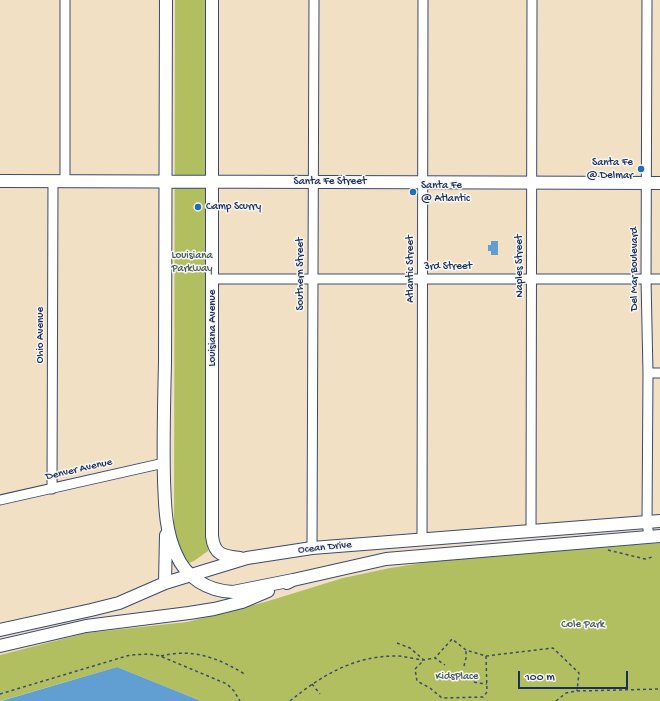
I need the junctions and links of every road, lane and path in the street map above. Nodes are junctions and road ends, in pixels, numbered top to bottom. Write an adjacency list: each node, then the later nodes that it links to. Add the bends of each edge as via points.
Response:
1 (64, 0): 9 (street, Ohio Avenue)
2 (166, 0): 11 (main road)
3 (212, 0): 10 (main road, Louisiana Avenue)
4 (314, 0): 12 (street, Southern Street)
5 (423, 0): 13 (street, Atlantic Street)
6 (532, 0): 14 (street, Naples Street)
7 (647, 0): 15 (street, Del Mar Boulevard)
8 (0, 181): 9 (main road, Santa Fe Street)
9 (59, 181): 11 (main road, Santa Fe Street); 26 (street, Ohio Avenue)
10 (212, 181): 11 (main road, Santa Fe Street); 12 (main road, Santa Fe Street); 17 (main road, Louisiana Avenue)
11 (166, 182): 25 (main road)
12 (313, 182): 13 (main road, Santa Fe Street); 18 (street, Southern Street)
13 (423, 182): 14 (main road, Santa Fe Street); 19 (street, Atlantic Street)
14 (532, 183): 15 (main road, Santa Fe Street); 20 (street, Naples Street)
15 (647, 183): 16 (main road, Santa Fe Street); 21 (street, Del Mar Boulevard)
16 (660, 183)
17 (213, 279): 18 (street, 3rd Street); 39 (main road, Louisiana Avenue, via 213,540 219,553)
18 (313, 279): 19 (street, 3rd Street); 35 (street, Southern Street)
19 (423, 279): 20 (street, 3rd Street); 34 (street, Atlantic Street)
20 (532, 279): 21 (street, 3rd Street); 31 (street, Naples Street)
21 (646, 279): 22 (street, 3rd Street); 23 (street, Del Mar Boulevard)
22 (660, 279)
23 (648, 373): 24 (street); 30 (street, Del Mar Boulevard)
24 (660, 373)
25 (164, 463): 26 (street, Denver Avenue); 28 (main road)
26 (52, 489): 27 (street, Denver Avenue)
27 (0, 500)
28 (166, 520): 41 (main road, via 176,556); 43 (main road)
29 (660, 521): 30 (main road, Ocean Drive)
30 (647, 522): 31 (main road, Ocean Drive); 33 (street, Del Mar Boulevard)
31 (531, 531): 32 (main road, Ocean Drive)
32 (453, 536): 34 (main road, Ocean Drive); 37 (main road, via 417,549)
33 (654, 536): 37 (main road, Ocean Drive)
34 (422, 538): 35 (main road, Ocean Drive)
35 (312, 548): 39 (main road, Ocean Drive)
36 (605, 550): 38 (path, via 645,559)
37 (412, 557): 42 (main road, Ocean Drive, via 386,559)
38 (652, 557)
39 (247, 558): 40 (main road, Ocean Drive)
40 (222, 565): 41 (main road, Ocean Drive); 44 (main road, via 217,569 214,579 218,588)
41 (190, 575): 43 (main road, Ocean Drive); 44 (main road, via 196,581)
42 (293, 580): 44 (main road, via 244,591); 47 (main road, Ocean Drive, via 242,602 221,607 86,626)
43 (165, 583): 45 (main road, Ocean Drive, via 112,605)
44 (224, 592)
45 (0, 630)
46 (397, 644): 52 (path, via 410,648)
47 (0, 646)
48 (466, 650): 50 (path); 51 (path, via 452,639); 54 (path)
49 (160, 656): 55 (path, via 209,656); 61 (path, via 130,655); 63 (path, via 226,684)
50 (486, 656): 58 (path); 60 (path, via 553,648 578,672)
51 (435, 658): 52 (path); 53 (path)
52 (424, 660): 57 (path, via 396,656 372,657 345,665); 58 (path, via 415,669 417,681 442,698 483,698 488,692)
53 (445, 665)
54 (464, 666)
55 (246, 675)
56 (474, 682): 58 (path)
57 (312, 684): 62 (path); 64 (path)
58 (487, 684)
59 (660, 689): 60 (path)
60 (577, 691): 65 (path, via 566,693)
61 (0, 694)
62 (320, 694)
63 (240, 701)
64 (290, 701)
65 (556, 701)

